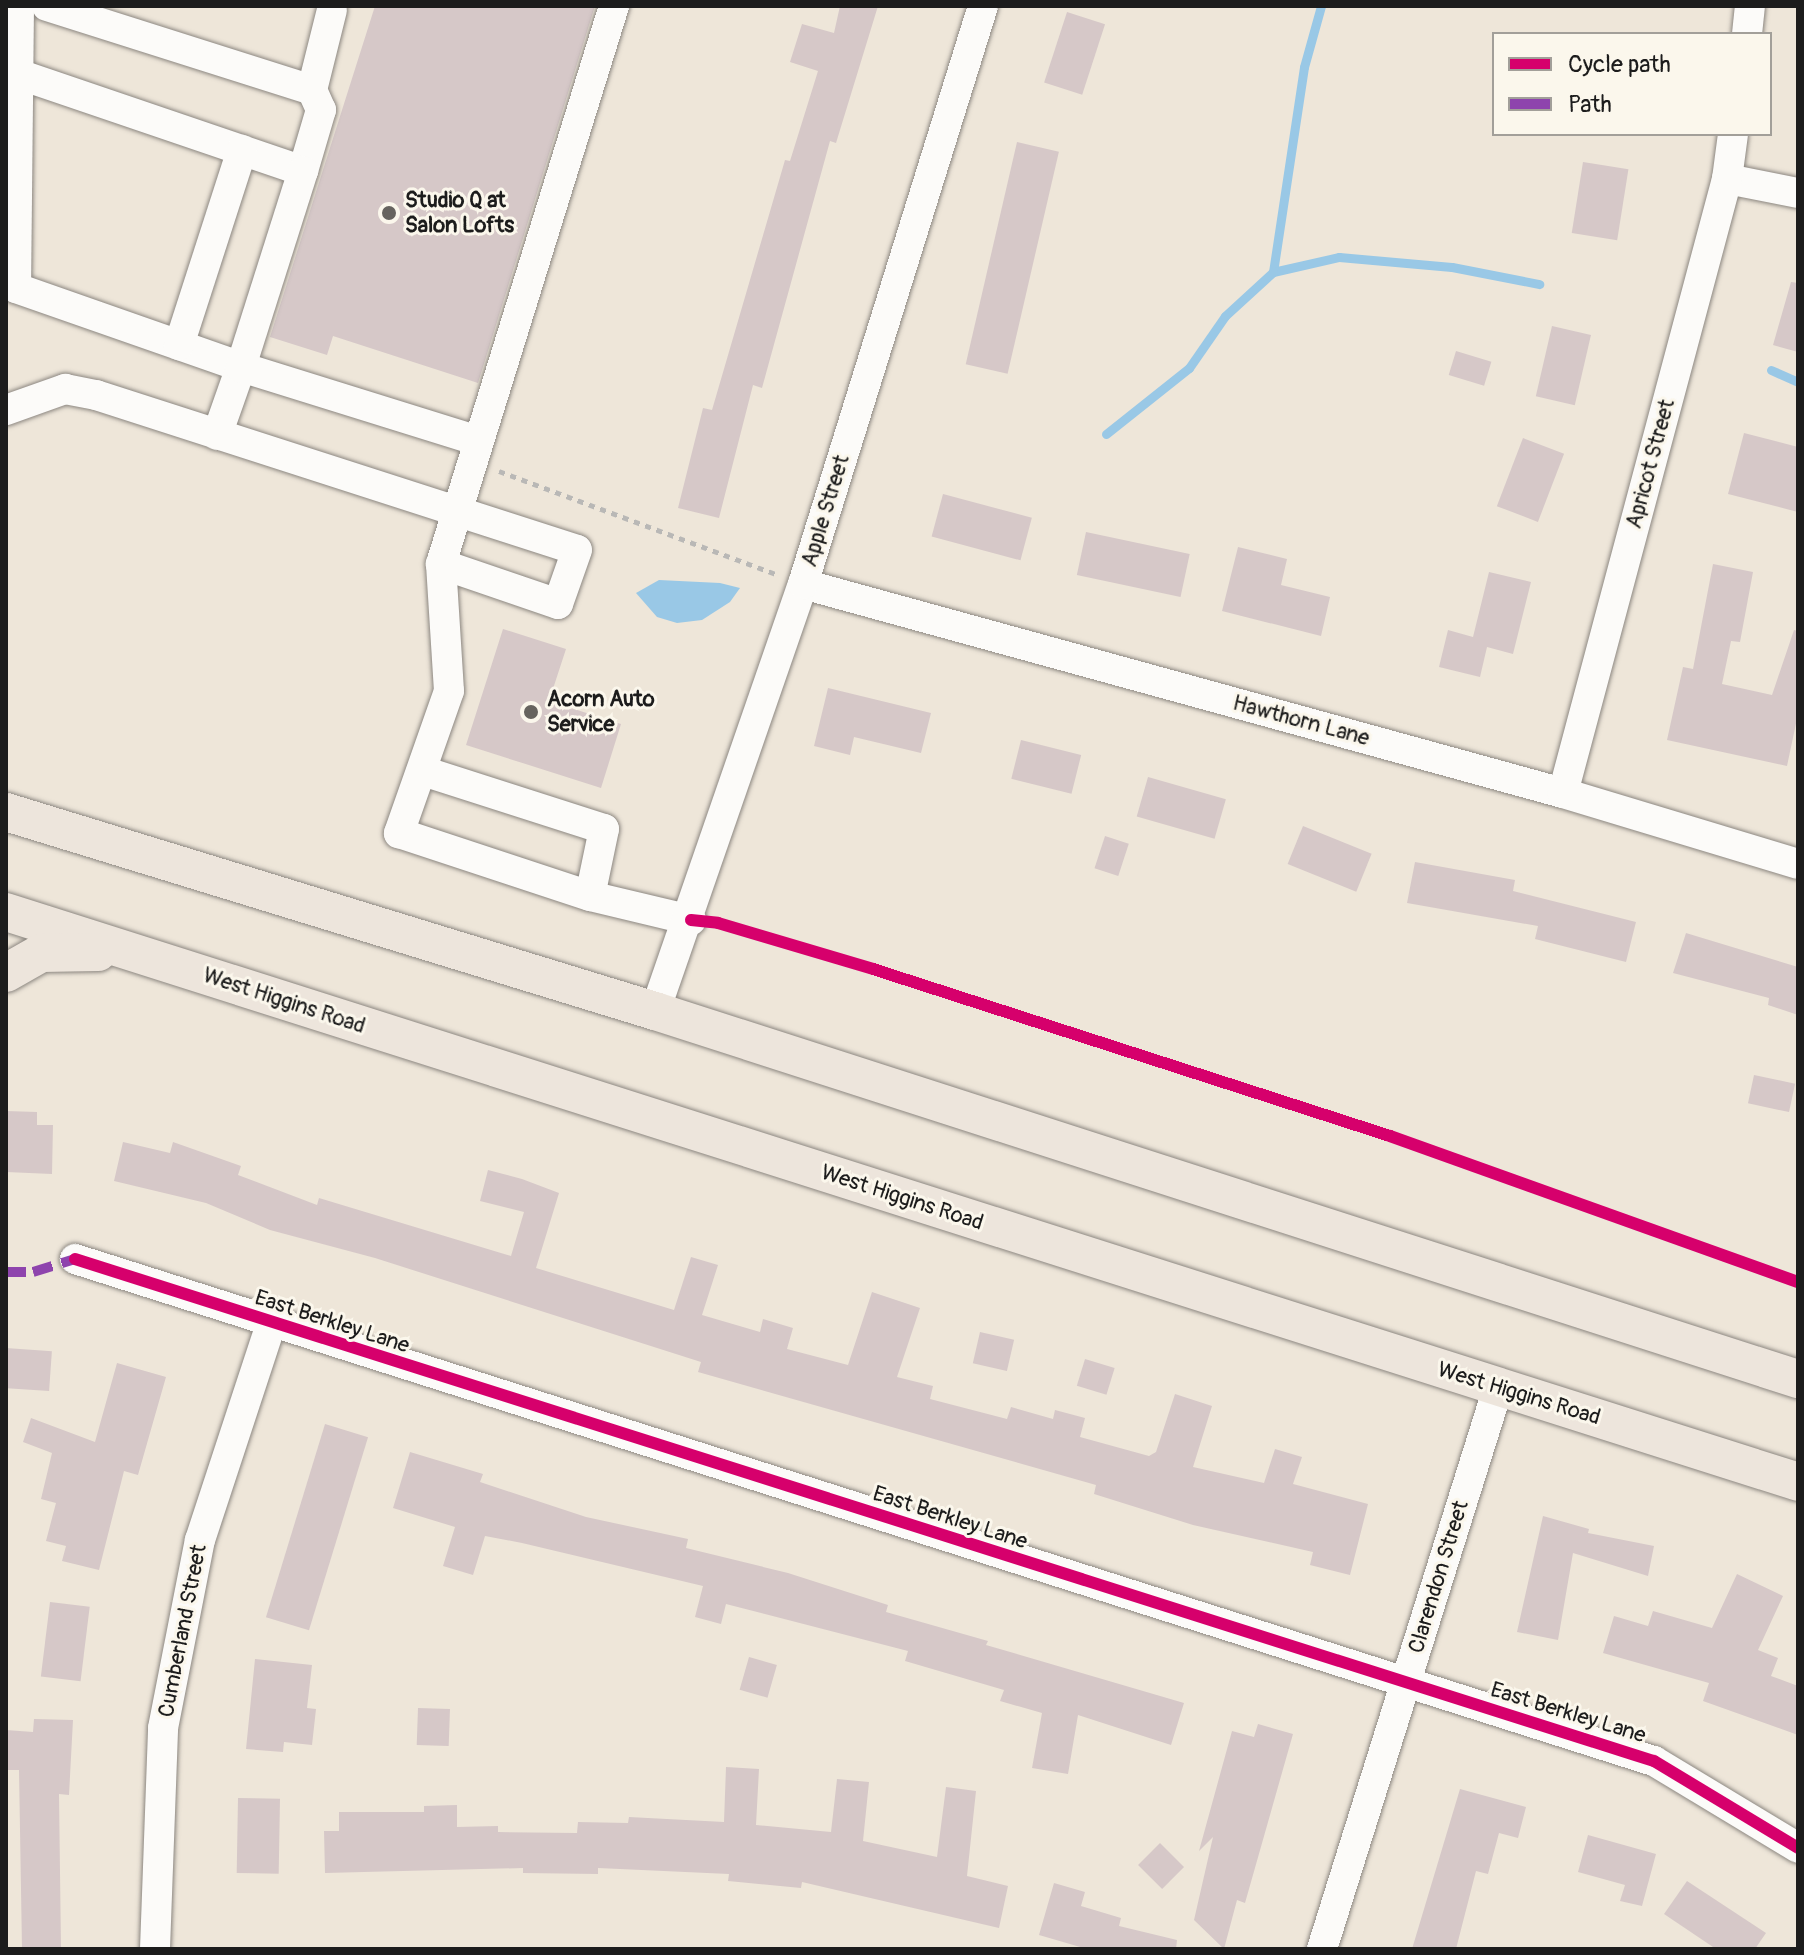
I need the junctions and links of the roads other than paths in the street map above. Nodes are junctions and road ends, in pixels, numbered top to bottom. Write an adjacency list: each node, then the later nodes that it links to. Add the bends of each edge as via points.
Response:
1 (19, 6): 8 (street)
2 (47, 6): 9 (street)
3 (614, 6): 19 (street)
4 (983, 6): 22 (street, Apple Street)
5 (1750, 6): 7 (street)
6 (328, 7): 9 (street)
7 (1747, 32)
8 (18, 74): 11 (street); 15 (street, via 16,288)
9 (312, 90): 12 (street, via 321,110)
10 (1733, 136): 13 (street, Apricot Street)
11 (242, 150): 12 (street); 15 (street)
12 (303, 171): 16 (street)
13 (1727, 179): 14 (street); 24 (street, Apricot Street)
14 (1798, 193)
15 (179, 345): 16 (street)
16 (241, 367): 18 (street); 19 (street)
17 (6, 410): 18 (street, via 65,389)
18 (217, 435): 20 (street)
19 (475, 452): 20 (street)
20 (456, 510): 21 (street); 21 (street, via 577,550 558,604)
21 (441, 564): 23 (street, via 449,691)
22 (803, 584): 24 (street, Hawthorn Lane); 29 (street, Apple Street)
23 (423, 771): 27 (street, via 604,829); 27 (street, via 399,833)
24 (1563, 793): 26 (street, Hawthorn Lane)
25 (6, 812): 32 (main road)
26 (1798, 864)
27 (590, 896): 29 (street)
28 (6, 912): 30 (main road, West Higgins Road)
29 (691, 920): 32 (street, Apple Street)
30 (131, 951): 31 (main road, via 41,953); 36 (main road, West Higgins Road)
31 (6, 973)
32 (655, 1011): 35 (main road)
33 (75, 1259): 34 (street, East Berkley Lane)
34 (271, 1324): 38 (street, East Berkley Lane); 40 (street, Cumberland Street, via 200,1540 163,1728)
35 (1798, 1379)
36 (1498, 1388): 37 (main road, West Higgins Road); 38 (street, Clarendon Street)
37 (1798, 1482)
38 (1406, 1683): 39 (street, East Berkley Lane, via 1654,1761); 41 (street, Clarendon Street)
39 (1798, 1848)
40 (155, 1949)
41 (1322, 1949)

